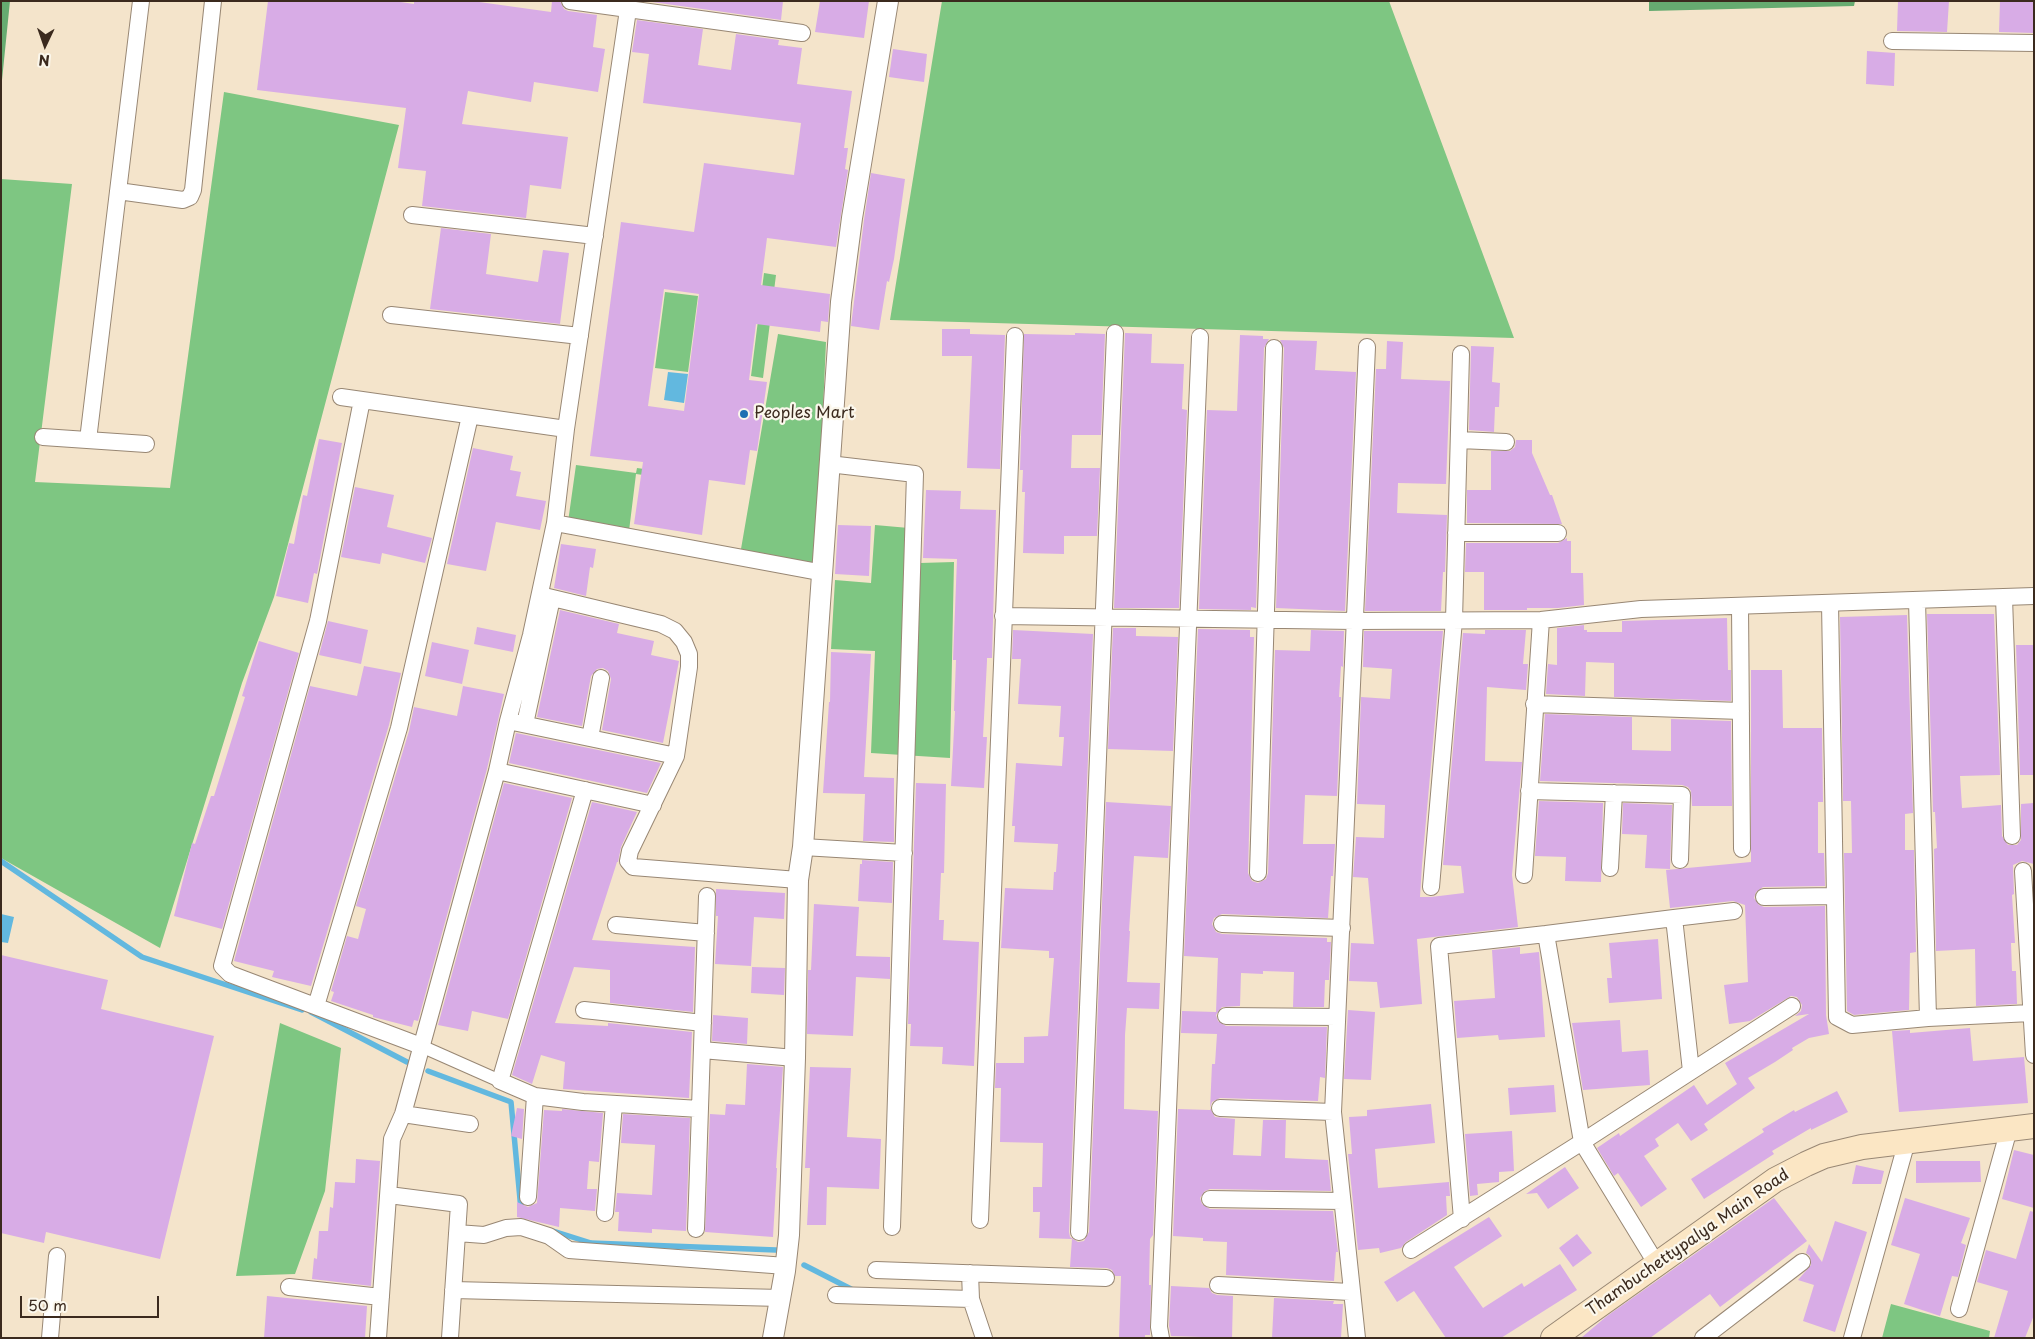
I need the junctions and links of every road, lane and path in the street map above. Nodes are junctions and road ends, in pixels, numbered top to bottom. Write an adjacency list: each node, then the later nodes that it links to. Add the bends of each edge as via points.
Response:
1 (141, 1): 9 (street)
2 (213, 1): 9 (street, via 190,197 183,200)
3 (570, 1): 5 (street)
4 (888, 1): 29 (street, via 841,302)
5 (628, 10): 6 (street); 11 (street)
6 (802, 33)
7 (1892, 41): 8 (street)
8 (2034, 43)
9 (118, 191): 25 (street)
10 (412, 215): 11 (street)
11 (595, 236): 14 (street)
12 (391, 315): 14 (street)
13 (1115, 333): 41 (street)
14 (580, 336): 23 (street)
15 (1015, 336): 40 (street)
16 (1200, 338): 42 (street)
17 (1367, 347): 46 (street)
18 (1274, 348): 43 (street)
19 (1461, 354): 26 (street)
20 (341, 397): 21 (street)
21 (362, 400): 22 (street); 80 (street, via 318,621 222,961 222,966 230,974)
22 (470, 416): 23 (street); 80 (street, via 399,728)
23 (566, 429): 30 (street)
24 (43, 437): 25 (street)
25 (88, 440): 28 (street)
26 (1459, 440): 27 (street); 31 (street)
27 (1506, 442)
28 (146, 444)
29 (829, 464): 33 (street); 62 (street, via 915,474)
30 (555, 523): 33 (street); 34 (street)
31 (1456, 533): 32 (street); 44 (street)
32 (1558, 533)
33 (824, 573): 60 (street)
34 (546, 596): 50 (street, via 531,635); 51 (street); 53 (street, via 661,624 675,631 684,642 689,654 689,668)
35 (2034, 596): 36 (street)
36 (2004, 597): 37 (street); 59 (street)
37 (1917, 600): 38 (street); 86 (street)
38 (1830, 603): 39 (street); 71 (street)
39 (1740, 606): 45 (street, via 1641,609); 49 (street)
40 (1003, 616): 41 (street); 111 (street)
41 (1104, 617): 42 (street); 114 (street)
42 (1189, 618): 43 (street); 138 (street, via 1159,1317)
43 (1265, 619): 46 (street); 66 (street)
44 (1454, 620): 45 (street); 46 (street); 69 (street)
45 (1541, 620): 48 (street)
46 (1355, 621): 77 (street)
47 (601, 678): 52 (street)
48 (1534, 704): 49 (street); 56 (street)
49 (1741, 711): 61 (street)
50 (508, 721): 51 (street); 54 (street)
51 (525, 724): 52 (street)
52 (590, 738): 53 (street)
53 (676, 756): 58 (street)
54 (497, 772): 55 (street); 88 (street)
55 (585, 790): 58 (street); 93 (street)
56 (1529, 791): 57 (street); 67 (street)
57 (1614, 792): 63 (street, via 1682,794); 64 (street)
58 (653, 805): 68 (street, via 630,851 628,860 633,867)
59 (2012, 836)
60 (804, 847): 62 (street); 68 (street)
61 (1742, 849)
62 (904, 853): 112 (street)
63 (1680, 860)
64 (1610, 868)
65 (2023, 872): 83 (street)
66 (1258, 873)
67 (1524, 875)
68 (798, 880): 91 (street)
69 (1431, 887)
70 (707, 896): 78 (street)
71 (1835, 896): 72 (street); 86 (street, via 1837,1017 1852,1025)
72 (1764, 897)
73 (1734, 911): 74 (street)
74 (1674, 918): 79 (street); 92 (street)
75 (1222, 924): 77 (street)
76 (616, 925): 78 (street)
77 (1342, 928): 85 (street)
78 (706, 933): 87 (street)
79 (1546, 934): 104 (street); 110 (street, via 1439,946)
80 (316, 1006): 88 (street)
81 (1792, 1006): 92 (street)
82 (584, 1010): 87 (street)
83 (2031, 1013): 86 (street); 90 (street)
84 (1226, 1016): 85 (street)
85 (1337, 1017): 98 (street)
86 (1928, 1018)
87 (703, 1022): 89 (street)
88 (421, 1046): 93 (street); 99 (street)
89 (702, 1050): 91 (street); 97 (street)
90 (2034, 1055)
91 (795, 1058): 120 (street)
92 (1691, 1071): 104 (street)
93 (500, 1081): 94 (street)
94 (535, 1096): 95 (street); 106 (street)
95 (614, 1104): 97 (street); 109 (street)
96 (1220, 1108): 98 (street)
97 (700, 1109): 113 (street)
98 (1333, 1112): 108 (street)
99 (402, 1114): 100 (street); 105 (street, via 390,1150)
100 (470, 1124)
101 (2034, 1126): 102 (main road, Thambuchettypalya Main Road)
102 (2010, 1128): 103 (main road, Thambuchettypalya Main Road); 132 (street)
103 (1907, 1141): 119 (main road, Thambuchettypalya Main Road, via 1840,1152 1806,1164 1775,1180); 142 (street)
104 (1582, 1142): 110 (street); 119 (street)
105 (389, 1195): 115 (street, via 459,1204); 129 (street)
106 (528, 1197)
107 (1210, 1199): 108 (street)
108 (1342, 1202): 127 (street)
109 (605, 1213)
110 (1462, 1219): 116 (street)
111 (980, 1220)
112 (892, 1227)
113 (696, 1228)
114 (1079, 1232)
115 (457, 1233): 120 (street, via 484,1235 521,1227 549,1236 568,1250); 126 (street)
116 (1411, 1250)
117 (57, 1256): 133 (street)
118 (1802, 1262): 141 (street)
119 (1656, 1264): 140 (main road, Thambuchettypalya Main Road)
120 (786, 1266): 130 (street)
121 (876, 1270): 122 (street)
122 (970, 1273): 123 (street); 131 (street)
123 (1106, 1278)
124 (1218, 1285): 127 (street)
125 (288, 1287): 129 (street)
126 (453, 1290): 130 (street); 135 (street)
127 (1350, 1292): 139 (street)
128 (836, 1295): 131 (street)
129 (381, 1297): 134 (street)
130 (781, 1298): 136 (street)
131 (971, 1299): 137 (street)
132 (1959, 1309)
133 (50, 1338)
134 (378, 1338)
135 (450, 1338)
136 (773, 1338)
137 (984, 1338)
138 (1161, 1338)
139 (1357, 1338)
140 (1553, 1338)
141 (1703, 1338)
142 (1852, 1338)

